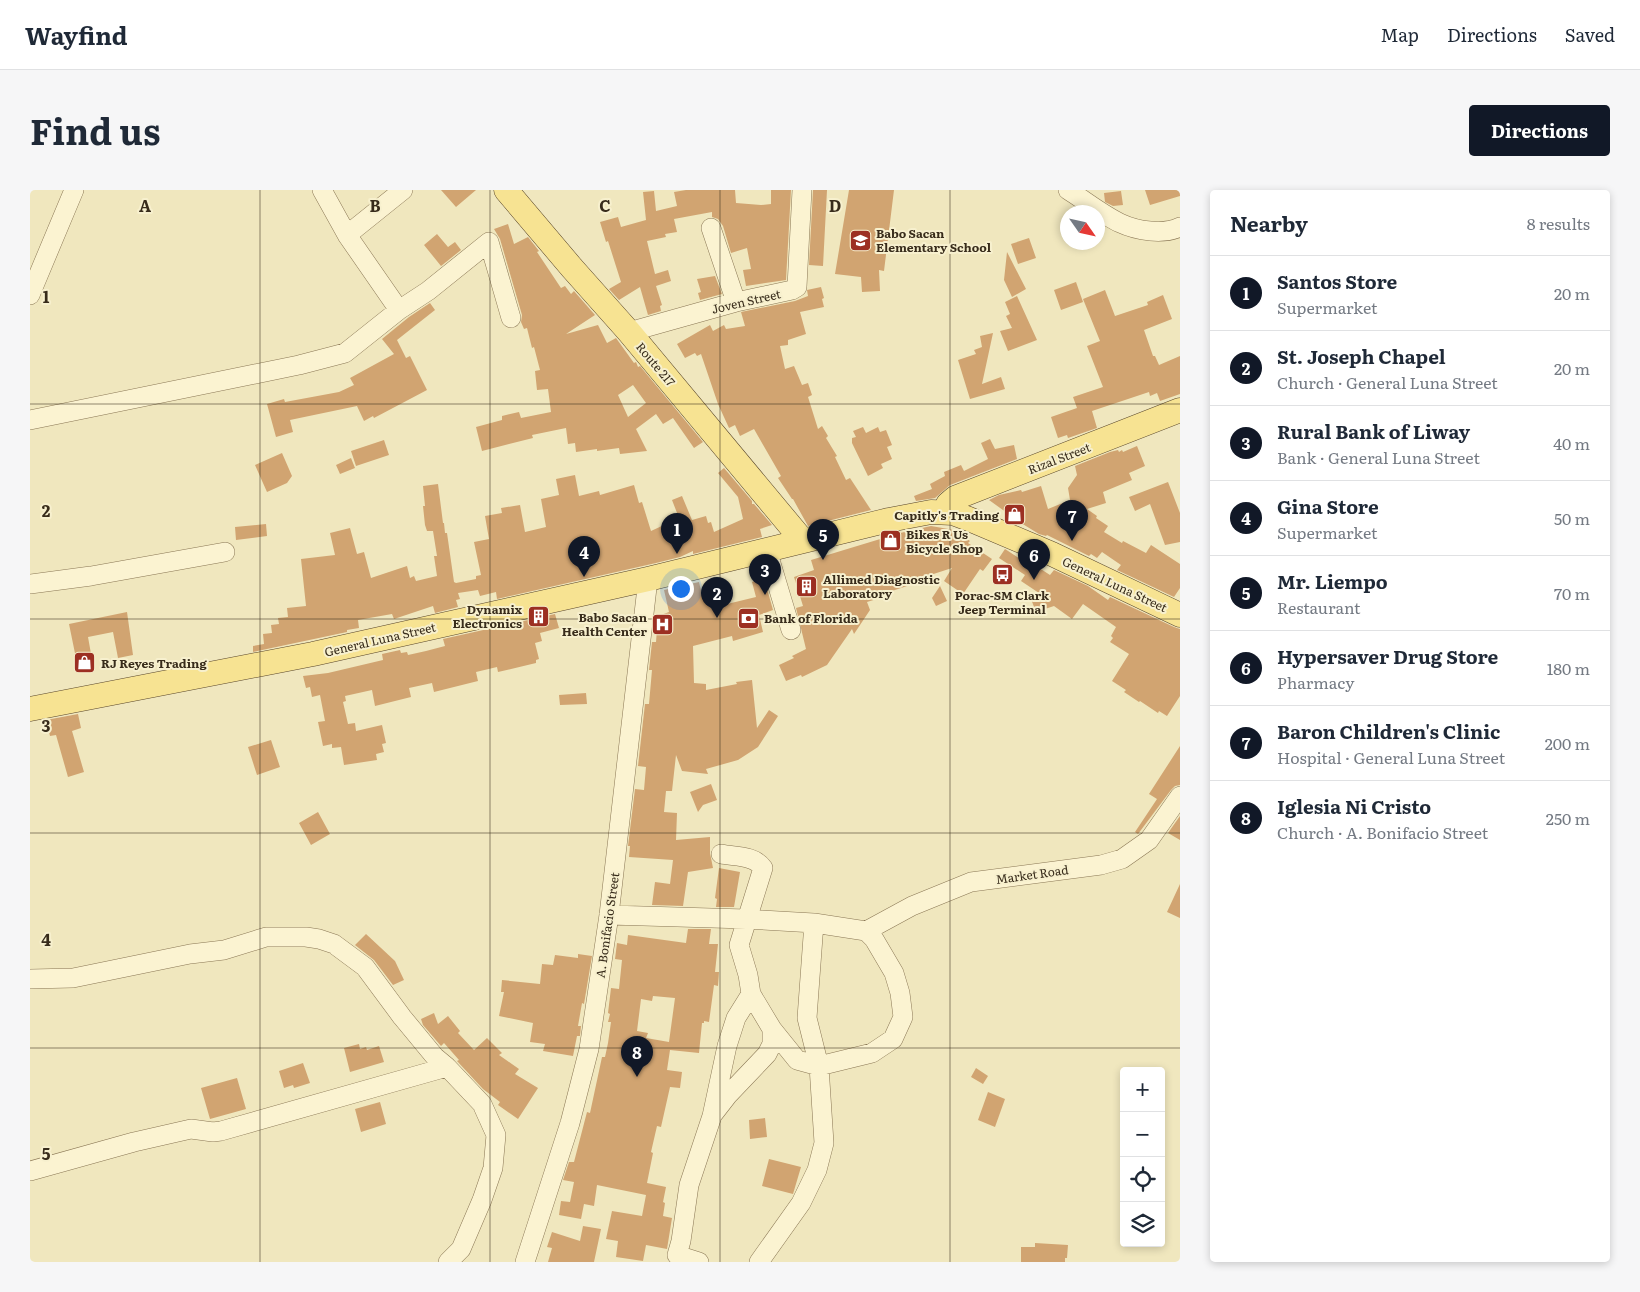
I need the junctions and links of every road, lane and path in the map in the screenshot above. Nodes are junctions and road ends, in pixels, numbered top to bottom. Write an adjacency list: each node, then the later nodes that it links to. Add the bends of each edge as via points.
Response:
1 (74, 190): 10 (street)
2 (322, 190): 9 (street)
3 (403, 190): 9 (street)
4 (506, 190): 14 (main road, Route 217)
5 (802, 190): 11 (street, Joven Street, via 797,287)
6 (1068, 190): 7 (street, via 1120,223 1144,230 1171,232)
7 (1180, 227)
8 (711, 228): 11 (street)
9 (347, 235): 12 (street)
10 (30, 295)
11 (736, 302): 14 (street, Joven Street)
12 (399, 310): 13 (street, via 489,242); 16 (street, via 345,353)
13 (511, 318)
14 (629, 332): 18 (main road, Route 217)
15 (1180, 410): 17 (main road, Rizal Street, via 955,498)
16 (30, 420)
17 (944, 512): 18 (main road, General Luna Street, via 897,518); 23 (main road, General Luna Street, via 969,519 1052,554)
18 (803, 541): 19 (main road, General Luna Street)
19 (767, 550): 21 (main road, General Luna Street); 24 (street)
20 (225, 552): 22 (street)
21 (648, 580): 25 (main road, General Luna Street, via 313,654); 28 (street, A. Bonifacio Street)
22 (30, 584)
23 (1180, 615)
24 (791, 630)
25 (30, 709)
26 (1180, 796): 31 (street, Market Road, via 1149,840 1122,859 1101,865 971,882 912,906)
27 (721, 854): 29 (street, via 752,858 764,868)
28 (609, 915): 29 (street); 41 (street, A. Bonifacio Street, via 589,1049 570,1123)
29 (746, 919): 30 (street); 33 (street, via 740,945)
30 (814, 923): 31 (street); 35 (street, via 808,1018)
31 (866, 931): 35 (street, via 894,973 903,1017 893,1039 872,1053)
32 (30, 979): 36 (street, via 73,978 224,950 266,937 319,939 334,944 365,968 435,1057)
33 (751, 994): 34 (street); 37 (street, via 736,1018 727,1046)
34 (772, 1029): 35 (street, via 797,1060); 37 (street, via 772,1044 767,1054)
35 (819, 1066): 43 (street, via 824,1143 817,1170 801,1203)
36 (447, 1067): 38 (street, via 221,1131 191,1130); 40 (street, via 482,1104 496,1135 493,1168 482,1200 461,1249)
37 (712, 1116): 39 (street, via 689,1185)
38 (30, 1171)
39 (680, 1259): 42 (street)
40 (448, 1262)
41 (525, 1262)
42 (699, 1262)
43 (759, 1262)

